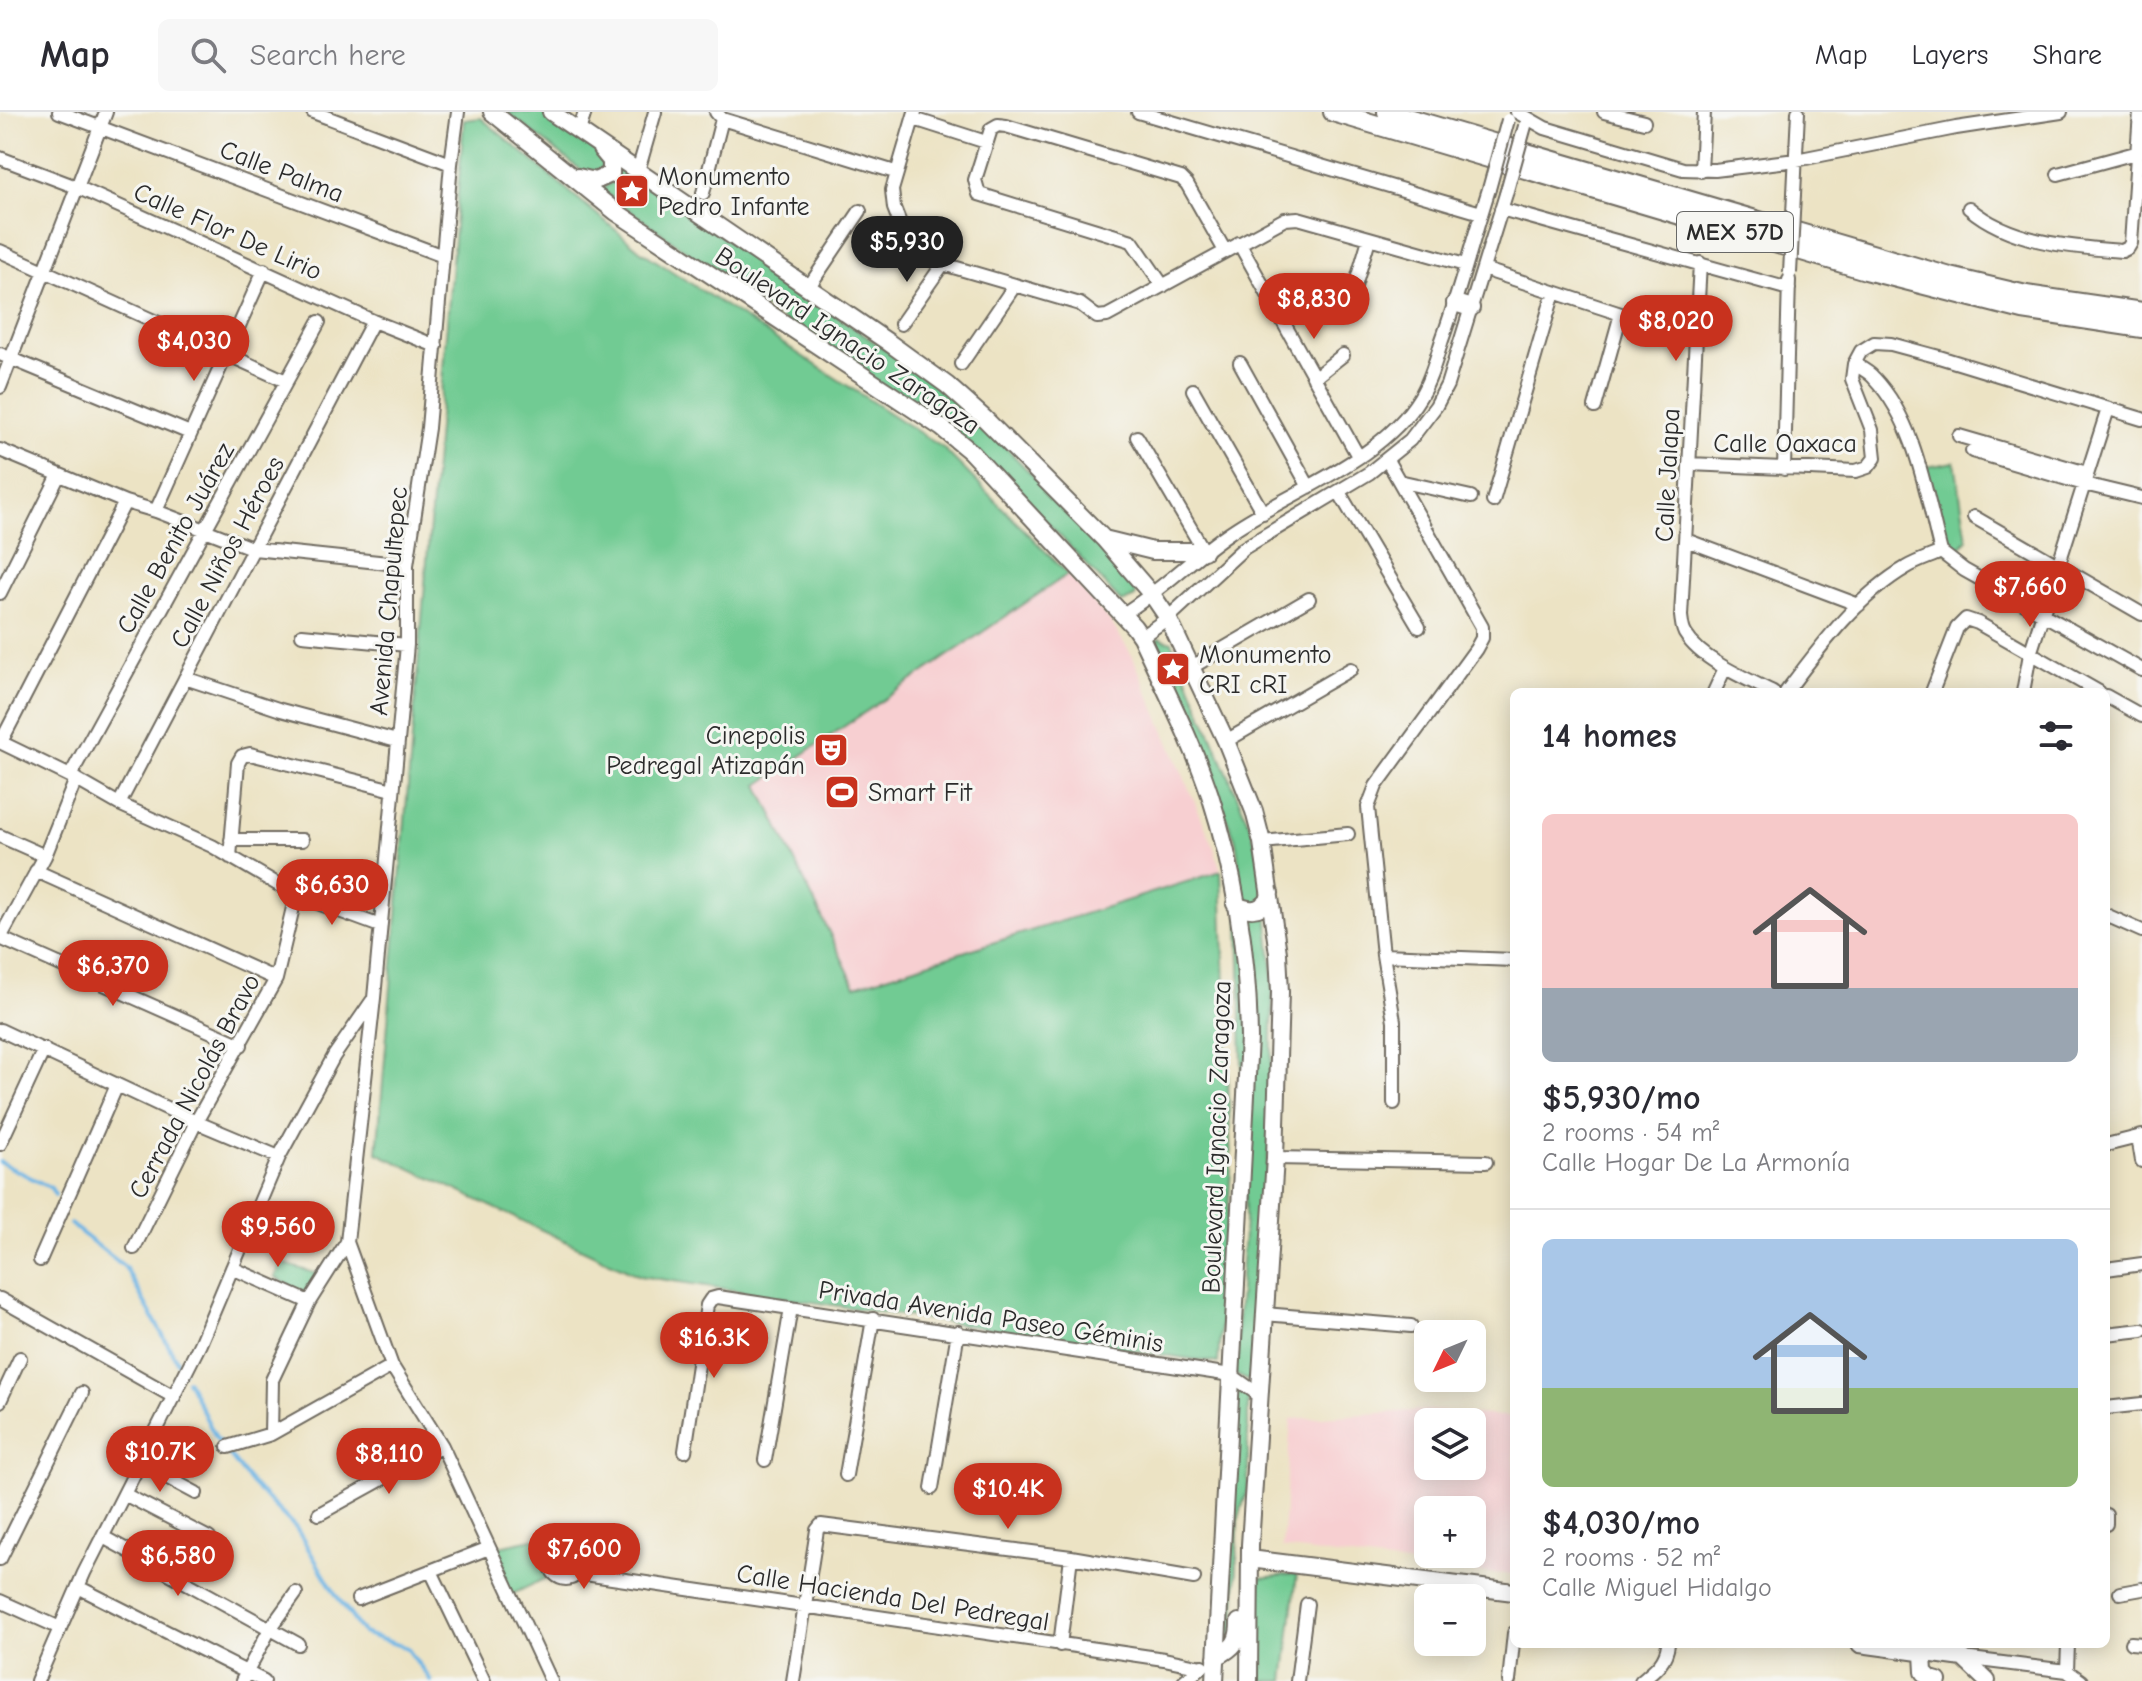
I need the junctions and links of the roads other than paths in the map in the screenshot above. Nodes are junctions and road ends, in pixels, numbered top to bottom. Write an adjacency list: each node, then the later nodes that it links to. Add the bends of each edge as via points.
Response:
1 (59, 112): 22 (street, Calle Palma)
2 (106, 112): 22 (street)
3 (313, 112): 29 (street)
4 (458, 112): 29 (street, Avenida Chapultepec)
5 (492, 112): 33 (main road, Boulevard Ignacio Zaragoza)
6 (551, 112): 24 (main road, Boulevard Ignacio Zaragoza)
7 (585, 112): 24 (street)
8 (655, 112): 30 (street)
9 (1138, 112): 40 (street)
10 (1333, 112): 63 (highway, MEX 57D, via 1881,274 2023,310)
11 (1387, 112): 59 (highway, MEX 57D, via 1950,277 2026,295)
12 (1604, 112): 21 (street)
13 (1704, 112): 31 (street)
14 (1798, 112): 28 (street)
15 (1952, 112): 23 (street)
16 (2061, 112): 23 (street)
17 (2140, 112): 26 (street)
18 (719, 116): 32 (street); 36 (street)
19 (914, 116): 25 (street); 32 (street)
20 (1520, 117): 31 (street, via 1556,132); 38 (street, bridge); 40 (street, bridge)
21 (1644, 122)
22 (102, 127): 35 (street); 45 (street, Calle Palma)
23 (1956, 128): 28 (street)
24 (586, 136): 30 (main road, Boulevard Ignacio Zaragoza); 33 (main road, via 611,161 611,174 595,181)
25 (986, 142): 44 (street, via 991,129 1006,126 1177,176 1187,184); 53 (street, via 975,180 979,194 1132,241)
26 (2139, 152): 34 (street); 37 (street, via 2131,243 2122,251 2056,244 1998,227)
27 (0, 158): 35 (street, Calle Flor De Lirio)
28 (1796, 160): 31 (street); 55 (street, bridge)
29 (451, 164): 45 (street, Avenida Chapultepec)
30 (638, 171): 54 (main road, Boulevard Ignacio Zaragoza)
31 (1701, 171)
32 (895, 172): 47 (street, via 892,197 910,249)
33 (569, 174): 111 (main road, Boulevard Ignacio Zaragoza, via 646,232 951,436)
34 (2058, 174)
35 (79, 188): 50 (street); 51 (street, Calle Flor De Lirio)
36 (703, 193)
37 (1969, 208)
38 (1501, 209): 46 (street); 49 (street)
39 (860, 211): 54 (street)
40 (1481, 213): 48 (street)
41 (1369, 239): 42 (street, via 1298,218 1274,223); 48 (street); 57 (street)
42 (1239, 243): 44 (street); 71 (street)
43 (0, 251): 50 (street)
44 (1225, 251): 53 (street)
45 (443, 256): 64 (street, Avenida Chapultepec)
46 (1700, 263): 55 (street); 85 (street, Calle Jalapa)
47 (943, 264): 52 (street); 62 (street)
48 (1465, 265): 58 (street)
49 (1483, 269): 56 (street); 58 (street)
50 (46, 270): 65 (street); 66 (street)
51 (264, 270): 60 (street, Calle Flor De Lirio); 65 (street)
52 (1015, 285): 53 (street, via 1074,302 1102,318); 69 (street)
53 (1163, 286)
54 (808, 288): 100 (main road, Boulevard Ignacio Zaragoza, via 947,385)
55 (1789, 289): 86 (street)
56 (1554, 292): 75 (street, via 1621,314); 94 (street)
57 (1351, 300)
58 (1463, 306): 83 (street, via 1420,397 1396,426); 84 (street, via 1447,385 1410,440)
59 (2142, 312)
60 (373, 321): 64 (street, Calle Flor De Lirio); 102 (street, Calle Niños Héroes)
61 (319, 322): 72 (street, Calle Benito Juárez)
62 (901, 324)
63 (2142, 328)
64 (436, 346): 105 (street, Avenida Chapultepec)
65 (228, 353): 72 (street); 78 (street)
66 (6, 355): 73 (street); 78 (street)
67 (1343, 355): 71 (street)
68 (1240, 363): 90 (street)
69 (961, 364)
70 (1854, 364): 76 (street, via 1874,343 1891,344); 86 (street, Calle Oaxaca, via 1852,379 1872,430 1875,458 1856,471); 104 (street, via 1872,375 1901,420)
71 (1314, 378): 83 (street)
72 (286, 381): 99 (street, Calle Benito Juárez)
73 (0, 387)
74 (1193, 390): 97 (street)
75 (1595, 407)
76 (2108, 409): 77 (street); 88 (street)
77 (2142, 419)
78 (190, 433): 96 (street)
79 (1959, 436): 88 (street)
80 (1137, 437): 103 (street)
81 (0, 450): 87 (street)
82 (1972, 451): 88 (street)
83 (1358, 456): 90 (street)
84 (1387, 460): 89 (street); 91 (street)
85 (1689, 464): 86 (street, Calle Oaxaca); 101 (street, Calle Jalapa)
86 (1784, 469)
87 (59, 475): 95 (street); 107 (street)
88 (2085, 479): 93 (street); 106 (street)
89 (1399, 481): 92 (street); 154 (street, via 1482,627 1482,638 1371,796 1368,819)
90 (1309, 487): 97 (street)
91 (1339, 492): 114 (street, via 1244,548); 115 (street)
92 (1471, 497)
93 (2142, 498)
94 (1493, 501)
95 (125, 502): 96 (street); 135 (street)
96 (156, 511): 99 (street)
97 (1263, 513): 103 (street)
98 (1974, 517): 106 (street)
99 (204, 531): 102 (street); 136 (street, Calle Benito Juárez)
100 (1104, 539): 103 (main road, via 1153,551); 108 (main road, Boulevard Ignacio Zaragoza)
101 (1686, 540): 110 (street); 121 (street, Calle Jalapa, via 1684,633)
102 (254, 549): 105 (street); 124 (street, Calle Niños Héroes)
103 (1204, 551): 108 (street)
104 (1941, 552): 110 (street, via 1908,567); 113 (street)
105 (407, 565): 118 (street, Avenida Chapultepec)
106 (2059, 566): 112 (street); 113 (street)
107 (0, 593)
108 (1153, 596): 111 (street); 114 (main road, Boulevard Ignacio Zaragoza)
109 (1309, 599): 120 (street)
110 (1859, 605): 127 (street)
111 (1123, 614): 117 (main road, Boulevard Ignacio Zaragoza)
112 (2142, 614)
113 (2043, 615): 119 (street); 123 (street)
114 (1168, 618): 117 (street); 120 (main road, Boulevard Ignacio Zaragoza)
115 (1419, 627)
116 (302, 635): 118 (street)
117 (1141, 637): 149 (main road, Boulevard Ignacio Zaragoza, via 1209,794)
118 (407, 645): 133 (street, Avenida Chapultepec)
119 (2030, 654): 128 (street, via 1966,619 1957,628); 129 (street); 130 (street)
120 (1192, 667): 134 (main road, Boulevard Ignacio Zaragoza)
121 (1725, 668): 125 (street); 126 (street)
122 (1351, 669): 134 (street)
123 (2142, 670)
124 (185, 678): 133 (street); 138 (street, Calle Niños Héroes)
125 (1716, 688)
126 (1765, 688)
127 (1789, 688)
128 (1934, 688)
129 (2024, 688)
130 (2092, 688)
131 (2110, 699): 132 (street)
132 (2142, 716)
133 (397, 741): 137 (street, Avenida Chapultepec)
134 (1226, 741): 143 (main road, Boulevard Ignacio Zaragoza)
135 (0, 742): 136 (street)
136 (73, 778): 138 (street); 144 (street, Calle Benito Juárez)
137 (393, 790): 141 (street, via 242,756); 151 (street, Avenida Chapultepec)
138 (119, 804): 145 (street)
139 (1348, 834): 143 (street)
140 (0, 836): 144 (street)
141 (231, 840): 142 (street); 145 (street)
142 (302, 840)
143 (1262, 842): 147 (main road, Boulevard Ignacio Zaragoza)
144 (45, 856): 146 (street, Calle Benito Juárez)
145 (230, 857): 148 (street)
146 (36, 871): 153 (street, Calle Benito Juárez); 156 (street)
147 (1270, 893): 149 (main road, via 1257,909); 168 (main road, Boulevard Ignacio Zaragoza, via 1280,992)
148 (296, 895): 151 (street); 156 (street, Cerrada Nicolás Bravo)
149 (1235, 904): 188 (main road, Boulevard Ignacio Zaragoza, via 1249,1038)
150 (2110, 917): 152 (street)
151 (380, 926): 157 (street, Avenida Chapultepec)
152 (2142, 931)
153 (1, 935): 159 (street)
154 (1383, 955): 155 (street); 162 (street, via 1394,1021)
155 (1510, 960)
156 (276, 979): 159 (street, Cerrada Nicolás Bravo)
157 (374, 998): 167 (street, via 334,1056); 171 (street, Avenida Chapultepec)
158 (0, 1030): 160 (street)
159 (241, 1045): 163 (street, Cerrada Nicolás Bravo)
160 (44, 1049): 161 (street); 165 (street)
161 (117, 1085): 163 (street); 173 (street)
162 (1394, 1103)
163 (196, 1122): 167 (street); 172 (street, Cerrada Nicolás Bravo)
164 (2140, 1137): 166 (street); 169 (street)
165 (0, 1144)
166 (2110, 1144)
167 (279, 1157): 175 (street)
168 (1275, 1158): 170 (street); 180 (main road, Boulevard Ignacio Zaragoza)
169 (2142, 1161)
170 (1486, 1162)
171 (347, 1242): 178 (street); 187 (street)
172 (134, 1248)
173 (40, 1260)
174 (2142, 1264): 176 (street)
175 (232, 1268): 178 (street); 190 (street)
176 (2110, 1268)
177 (0, 1299): 190 (street)
178 (309, 1302): 195 (street, via 272,1380)
179 (791, 1308): 181 (street, Privada Avenida Paseo Géminis); 198 (street, Privada Avenida Paseo Géminis, via 711,1299); 199 (street)
180 (1264, 1314): 182 (street); 191 (main road, Boulevard Ignacio Zaragoza)
181 (873, 1319): 184 (street, Privada Avenida Paseo Géminis); 201 (street)
182 (1411, 1326)
183 (2142, 1330): 185 (street)
184 (958, 1332): 188 (street, Privada Avenida Paseo Géminis); 202 (street)
185 (2110, 1334)
186 (20, 1358): 192 (street)
187 (392, 1366): 195 (street); 196 (street)
188 (1231, 1375): 191 (street, Privada Avenida Paseo Géminis); 235 (main road, Boulevard Ignacio Zaragoza)
189 (82, 1393): 211 (street)
190 (175, 1395): 200 (street)
191 (1259, 1395): 203 (main road, Boulevard Ignacio Zaragoza)
192 (0, 1401)
193 (2142, 1404): 194 (street)
194 (2110, 1408)
195 (271, 1434): 197 (street)
196 (442, 1446): 206 (street); 209 (street)
197 (228, 1447)
198 (685, 1451)
199 (765, 1460)
200 (140, 1463): 204 (street); 205 (street)
201 (846, 1475)
202 (932, 1488)
203 (1253, 1489): 212 (main road, Boulevard Ignacio Zaragoza); 235 (main road, via 1243,1508 1239,1636 1234,1647)
204 (196, 1493)
205 (124, 1494): 207 (street); 208 (street)
206 (319, 1514)
207 (103, 1537): 216 (street); 226 (street)
208 (209, 1538)
209 (489, 1548): 213 (street); 243 (street)
210 (1071, 1557): 215 (street); 224 (street, via 821,1525); 228 (street)
211 (0, 1559)
212 (1250, 1559): 218 (main road); 247 (main road, Boulevard Ignacio Zaragoza)
213 (431, 1571): 221 (street); 242 (street)
214 (578, 1573): 224 (street, Calle Hacienda Del Pedregal)
215 (1194, 1578)
216 (78, 1587): 225 (street); 238 (street)
217 (2142, 1589): 220 (street)
218 (1510, 1592)
219 (296, 1593): 226 (street)
220 (2120, 1593)
221 (358, 1599)
222 (0, 1601): 225 (street)
223 (1307, 1604): 248 (street)
224 (804, 1606): 228 (street, Calle Hacienda Del Pedregal); 244 (street)
225 (60, 1628): 240 (street)
226 (270, 1629): 227 (street); 238 (street)
227 (298, 1644)
228 (1060, 1645): 236 (street, Calle Hacienda Del Pedregal)
229 (1512, 1648): 249 (street)
230 (1668, 1648): 250 (street, via 1659,1666)
231 (1885, 1648): 234 (main road)
232 (2068, 1648): 237 (street)
233 (1952, 1653): 234 (main road); 237 (street); 251 (main road)
234 (1923, 1654): 239 (main road)
235 (1216, 1657): 236 (street); 246 (main road, Boulevard Ignacio Zaragoza)
236 (1202, 1667): 245 (street)
237 (2067, 1671): 252 (street)
238 (245, 1676): 241 (street)
239 (1929, 1679)
240 (37, 1681)
241 (264, 1681)
242 (484, 1681)
243 (551, 1681)
244 (793, 1681)
245 (1184, 1681)
246 (1215, 1681)
247 (1249, 1681)
248 (1297, 1681)
249 (1509, 1681)
250 (1641, 1681)
251 (1987, 1681)
252 (2081, 1681)

